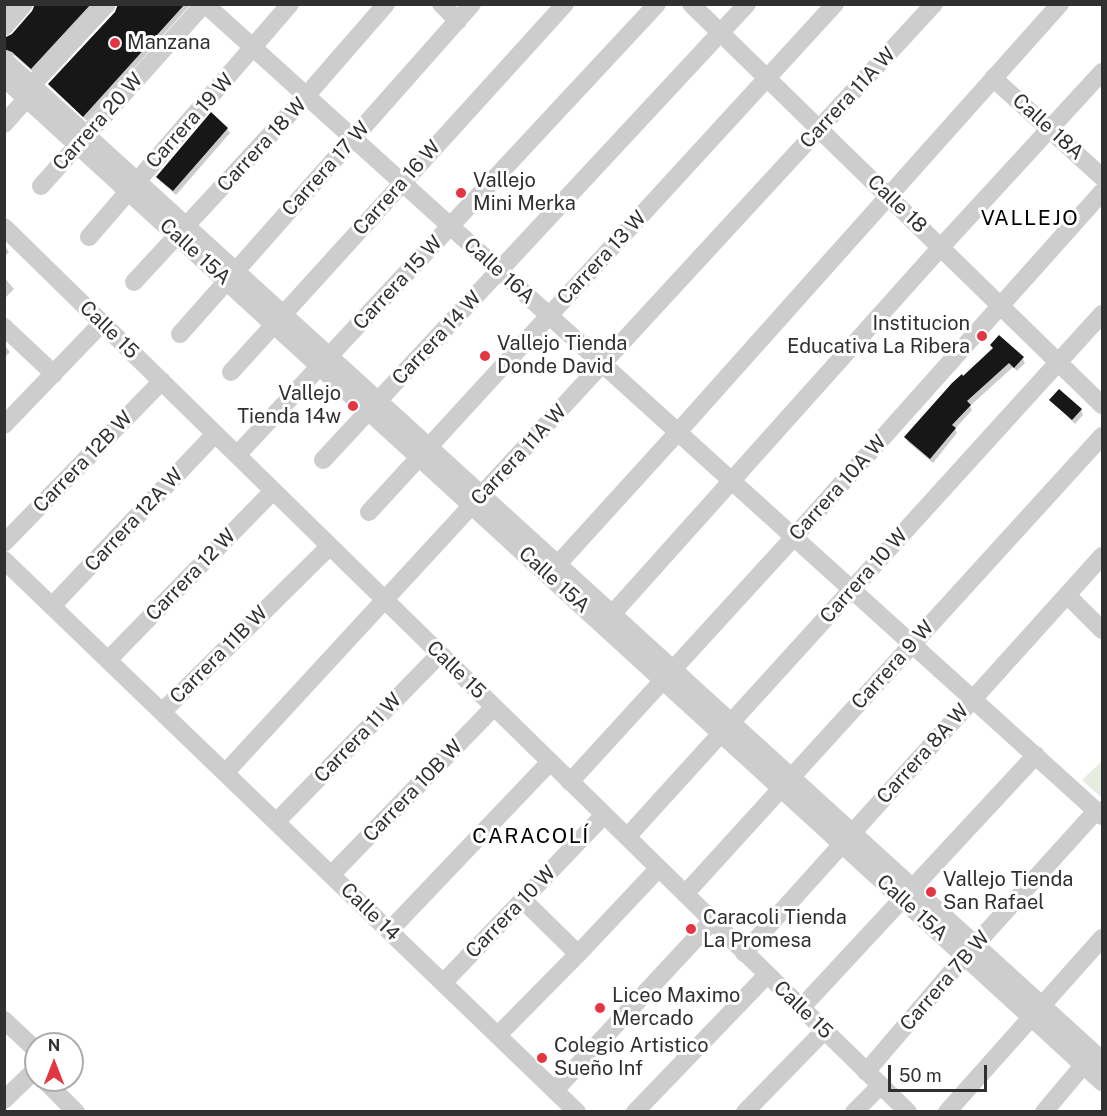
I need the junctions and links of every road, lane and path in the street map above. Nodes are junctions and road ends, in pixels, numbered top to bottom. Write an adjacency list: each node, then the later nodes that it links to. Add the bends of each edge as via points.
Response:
1 (24, 4): 16 (street)
2 (107, 4): 24 (street)
3 (204, 4): 18 (street, Calle 16A); 30 (street, Carrera 20 W)
4 (290, 4): 18 (street, Carrera 19 W)
5 (386, 4): 25 (street, Carrera 18 W)
6 (441, 4): 15 (street)
7 (472, 4): 15 (street, Carrera 17 W)
8 (565, 4): 32 (street, Carrera 16 W)
9 (657, 4): 38 (street, Carrera 15 W)
10 (691, 4): 17 (street, Calle 18)
11 (747, 4): 17 (street, Carrera 14 W)
12 (835, 4): 22 (street, Carrera 13 W)
13 (1060, 4): 23 (street)
14 (930, 6): 27 (street, Carrera 11A W)
15 (458, 21): 29 (street, Carrera 17 W)
16 (4, 27)
17 (720, 33): 22 (street, Calle 18); 42 (street, Carrera 14 W)
18 (254, 49): 25 (street, Calle 16A); 34 (street, Carrera 19 W)
19 (4, 60): 24 (street, Calle 15A)
20 (1102, 72): 28 (street)
21 (4, 78): 24 (street, Calle 15A)
22 (767, 78): 27 (street, Calle 18); 47 (street, Carrera 13 W)
23 (993, 78): 28 (street, Calle 18A); 36 (street)
24 (30, 92): 26 (street); 30 (street, Calle 15A)
25 (306, 96): 29 (street, Calle 16A); 39 (street, Carrera 18 W)
26 (4, 124)
27 (819, 129): 36 (street, Calle 18); 54 (street, Carrera 11A W)
28 (1050, 129): 31 (street, Calle 18A); 41 (street)
29 (353, 139): 32 (street, Calle 16A); 43 (street, Carrera 17 W)
30 (82, 140): 33 (street, Carrera 20 W); 34 (street, Calle 15A)
31 (1102, 177)
32 (402, 183): 38 (street, Calle 16A); 48 (street, Carrera 16 W)
33 (40, 186)
34 (132, 186): 39 (street, Calle 15A); 40 (street, Carrera 19 W)
35 (1102, 192): 45 (street, Carrera 10A W)
36 (888, 196): 41 (street, Calle 18); 61 (street)
37 (4, 227): 49 (street, Calle 15)
38 (451, 227): 42 (street, Calle 16A); 52 (street, Carrera 15 W)
39 (182, 231): 43 (street, Calle 15A); 44 (street, Carrera 18 W)
40 (88, 237)
41 (941, 247): 45 (street, Calle 18); 67 (street)
42 (499, 271): 47 (street, Calle 16A); 59 (street, Carrera 14 W)
43 (231, 276): 48 (street, Calle 15A); 51 (street, Carrera 17 W)
44 (134, 282)
45 (1000, 305): 53 (street, Calle 18); 71 (street, Carrera 10A W)
46 (1102, 314): 53 (street, Carrera 10 W)
47 (549, 315): 54 (street, Calle 16A); 64 (street, Carrera 13 W)
48 (279, 319): 52 (street, Calle 15A); 55 (street, Carrera 16 W)
49 (102, 323): 56 (street); 57 (street, Calle 15)
50 (4, 327): 56 (street)
51 (180, 334)
52 (325, 361): 59 (street, Calle 15A); 65 (street, Carrera 15 W)
53 (1059, 362): 58 (street, Calle 18); 77 (street, Carrera 10 W)
54 (603, 364): 61 (street, Calle 16A); 69 (street, Carrera 11A W)
55 (231, 372)
56 (54, 374): 60 (street)
57 (162, 381): 62 (street, Calle 15); 72 (street, Carrera 12B W)
58 (1102, 405)
59 (374, 406): 64 (street, Calle 15A); 66 (street, Carrera 14 W)
60 (4, 425)
61 (678, 432): 67 (street, Calle 16A); 76 (street)
62 (215, 434): 65 (street, Calle 15); 80 (street, Carrera 12A W)
63 (1102, 436): 83 (street, Carrera 9 W)
64 (424, 452): 69 (street, Calle 15A); 70 (street, Carrera 13 W)
65 (237, 455): 68 (street, Calle 15)
66 (323, 460)
67 (731, 480): 71 (street, Calle 16A); 81 (street)
68 (273, 491): 73 (street, Calle 15); 85 (street, Carrera 12 W)
69 (477, 500): 76 (street, Calle 15A); 79 (street, Carrera 11A W)
70 (369, 512)
71 (794, 537): 77 (street, Calle 16A); 86 (street, Carrera 10A W)
72 (4, 543)
73 (330, 546): 79 (street, Calle 15); 89 (street, Carrera 11B W)
74 (1102, 558): 78 (street, Carrera 8A W)
75 (4, 560): 80 (street, Carrera 11B W)
76 (546, 560): 81 (street, Calle 15A)
77 (852, 589): 83 (street, Calle 16A); 90 (street, Carrera 10 W)
78 (1067, 595): 82 (street); 87 (street, Carrera 8A W)
79 (385, 600): 84 (street, Calle 15); 93 (street, Carrera 11A W)
80 (52, 606): 85 (street, Carrera 11B W)
81 (608, 619): 86 (street, Calle 15A)
82 (1102, 630)
83 (912, 644): 87 (street, Calle 16A); 95 (street, Carrera 9 W)
84 (440, 654): 88 (street, Calle 15); 98 (street, Carrera 11 W)
85 (108, 660): 89 (street, Carrera 11B W)
86 (668, 674): 90 (street, Calle 15A); 94 (street, Carrera 10A W)
87 (973, 699): 91 (street, Calle 16A); 100 (street, Carrera 8A W)
88 (494, 707): 92 (street, Calle 15); 102 (street, Carrera 10B W)
89 (162, 712): 93 (street, Calle 14)
90 (726, 728): 95 (street, Calle 15A); 99 (street, Carrera 10 W)
91 (1036, 755): 96 (street, Calle 16A); 103 (street)
92 (550, 762): 94 (street, Calle 15); 107 (street)
93 (225, 773): 98 (street, Calle 14)
94 (570, 782): 97 (street, Calle 15)
95 (787, 782): 100 (street, Calle 15A); 104 (street, Carrera 9 W)
96 (1100, 813): 109 (street, Carrera 7B W)
97 (604, 815): 99 (street, Calle 15); 105 (street, Carrera 10 W)
98 (276, 822): 102 (street, Calle 14)
99 (627, 837): 101 (street, Calle 15)
100 (848, 838): 103 (street, Calle 15A); 110 (street, Carrera 8A W)
101 (658, 868): 104 (street, Calle 15); 111 (street)
102 (331, 875): 107 (street, Calle 14)
103 (908, 893): 109 (street, Calle 15A); 114 (street)
104 (685, 894): 106 (street, Calle 15)
105 (523, 900): 111 (street); 113 (street, Carrera 10 W)
106 (712, 921): 110 (street, Calle 15); 125 (street)
107 (389, 931): 113 (street, Calle 14)
108 (1102, 938): 115 (street)
109 (971, 950): 115 (street, Calle 15A); 121 (street, Carrera 7B W)
110 (744, 952): 112 (street, Calle 15)
111 (578, 954): 118 (street)
112 (767, 975): 114 (street, Calle 15); 130 (street)
113 (443, 983): 118 (street, Calle 14)
114 (801, 1008): 117 (street, Calle 15)
115 (1037, 1011): 120 (street, Calle 15A); 134 (street)
116 (4, 1020): 119 (street)
117 (824, 1031): 121 (street, Calle 15); 131 (street)
118 (498, 1035): 125 (street, Calle 14)
119 (24, 1039)
120 (1096, 1055): 122 (street, Calle 15A); 135 (street)
121 (866, 1072): 124 (street, Calle 15)
122 (1102, 1082)
123 (24, 1084): 127 (street)
124 (880, 1086): 132 (street); 133 (street, Calle 15)
125 (555, 1090): 129 (street, Calle 14)
126 (57, 1092): 128 (street)
127 (4, 1100)
128 (76, 1112)
129 (577, 1112)
130 (635, 1112)
131 (745, 1112)
132 (854, 1112)
133 (908, 1112)
134 (947, 1112)
135 (1044, 1112)

